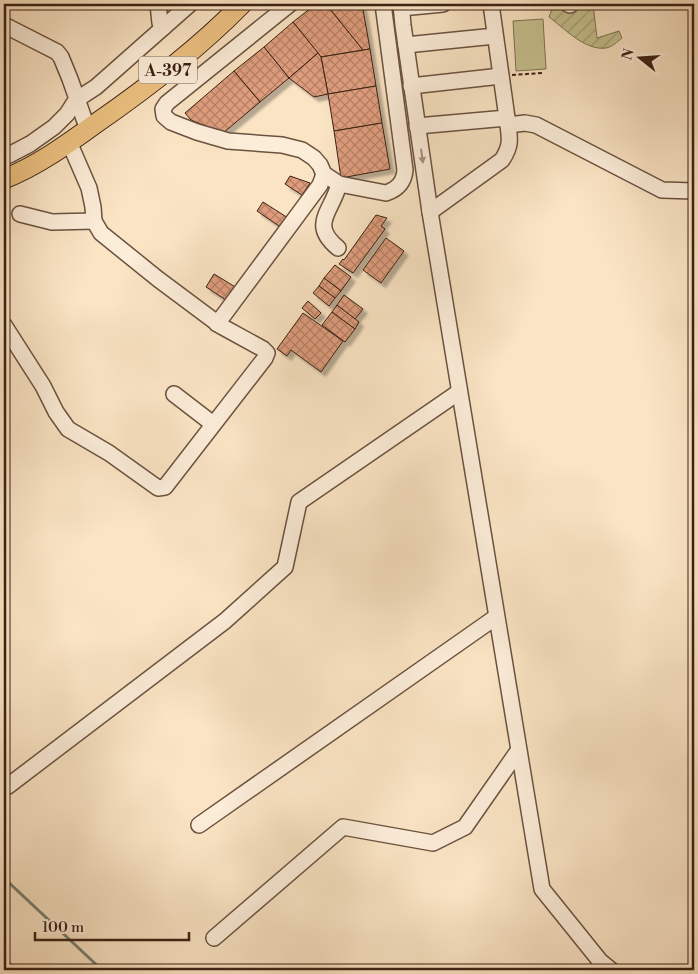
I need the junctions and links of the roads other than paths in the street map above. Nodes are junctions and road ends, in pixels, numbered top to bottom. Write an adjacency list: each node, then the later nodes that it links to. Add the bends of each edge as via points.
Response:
1 (158, 4): 10 (street, via 160,23)
2 (190, 4): 10 (street)
3 (242, 4): 18 (main road, A-397, via 175,65)
4 (290, 4): 21 (street, via 167,104 163,109 164,116 171,122 228,141 282,145 302,150 314,158)
5 (383, 4): 23 (street, via 404,176 398,187 386,193)
6 (443, 4): 8 (street)
7 (491, 4): 11 (street)
8 (401, 6): 12 (street)
9 (4, 25): 15 (street, via 57,52)
10 (164, 28): 15 (street, via 96,87)
11 (495, 36): 12 (street); 13 (street)
12 (406, 45): 14 (street)
13 (501, 76): 14 (street); 16 (street)
14 (411, 86): 17 (street)
15 (76, 100): 18 (street); 20 (street, via 54,127 30,144)
16 (507, 121): 17 (street); 24 (street, via 536,125 662,190); 25 (street, via 509,150 502,160)
17 (417, 126): 25 (street, one-way to 25)
18 (88, 130): 19 (main road, A-397)
19 (69, 142): 22 (main road, A-397); 27 (street, via 89,188)
20 (4, 156)
21 (324, 174): 23 (street); 29 (street, via 320,185)
22 (4, 179)
23 (339, 184): 28 (street, via 323,225 330,241)
24 (694, 191)
25 (430, 212): 31 (street)
26 (20, 214): 27 (street, via 52,222)
27 (94, 221): 29 (street, via 101,233 128,256)
28 (338, 248)
29 (217, 324): 33 (street, via 267,354)
30 (4, 325): 33 (street, via 68,429 158,488 165,487)
31 (459, 392): 34 (street); 36 (street, via 299,502 285,567 225,621)
32 (174, 394): 33 (street)
33 (213, 424)
34 (496, 617): 35 (street); 37 (street)
35 (518, 751): 38 (street, via 465,827 433,843 343,827); 39 (street, via 542,889 600,961)
36 (8, 786)
37 (199, 825)
38 (214, 938)
39 (611, 970)

